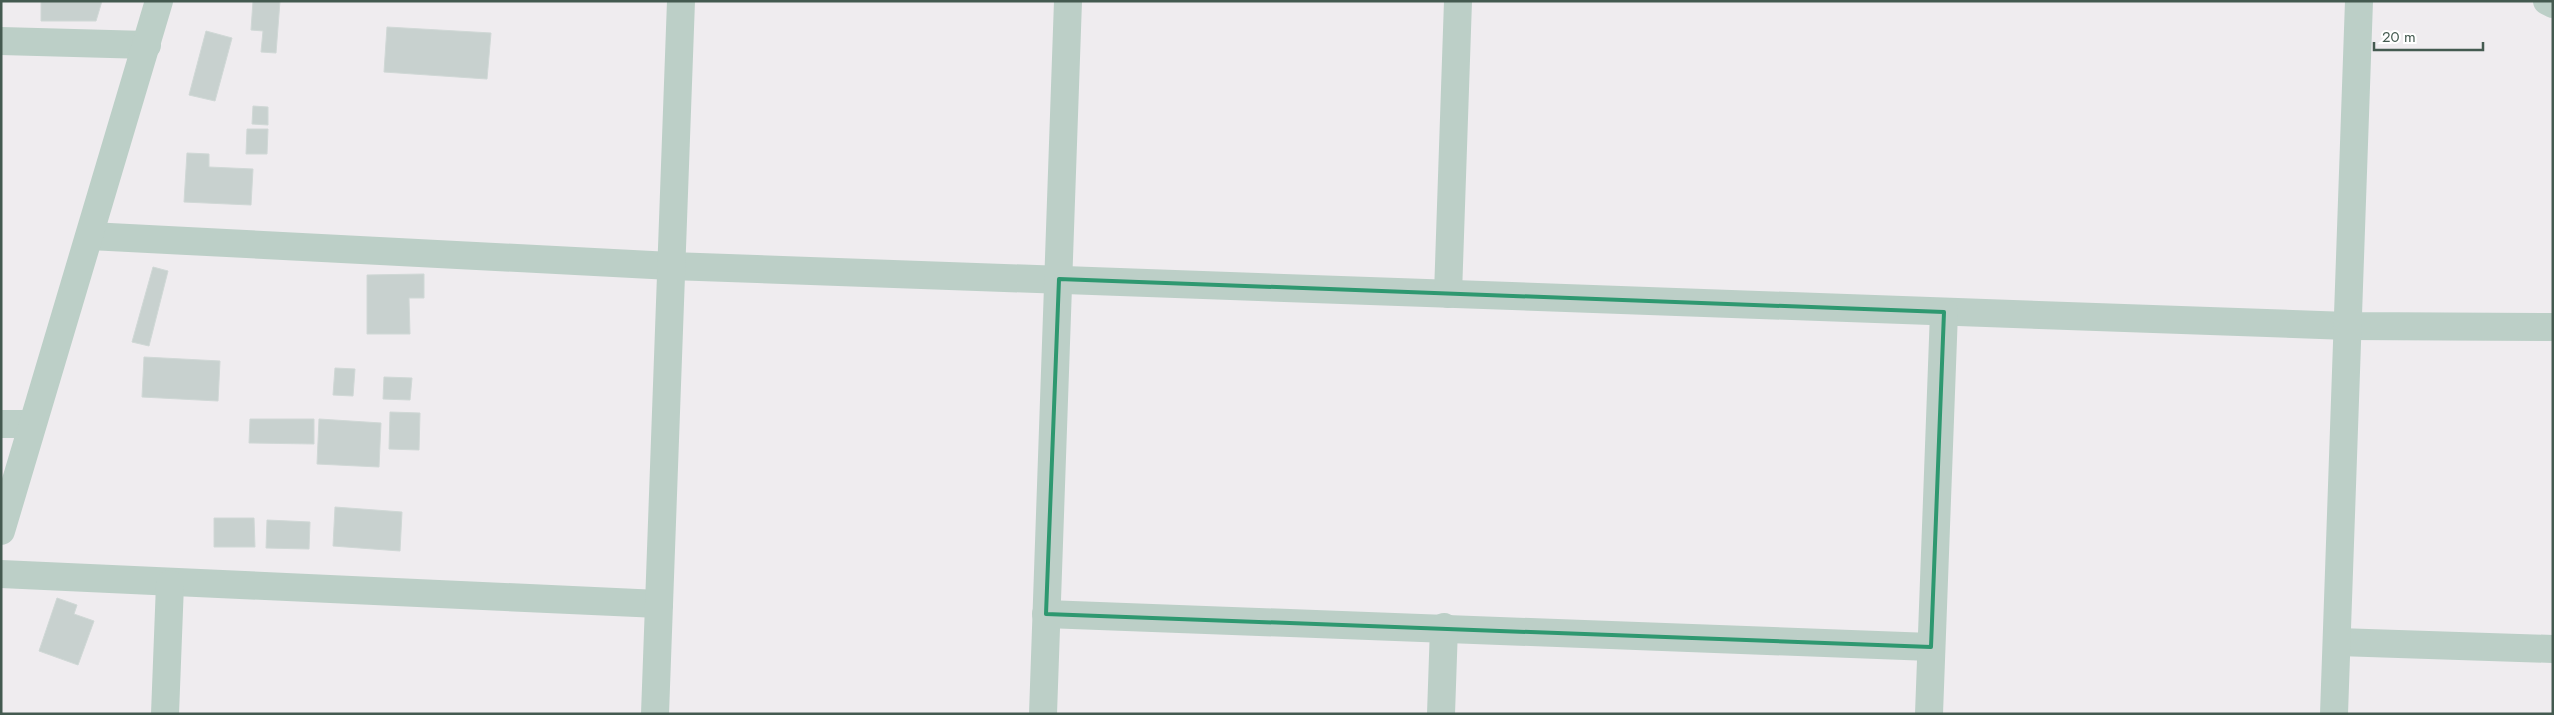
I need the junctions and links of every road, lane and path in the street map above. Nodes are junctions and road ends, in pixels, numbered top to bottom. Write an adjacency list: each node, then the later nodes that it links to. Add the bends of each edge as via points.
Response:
1 (159, 1): 9 (street)
2 (681, 1): 11 (street)
3 (1068, 1): 12 (street)
4 (1458, 1): 13 (street)
5 (2358, 1): 15 (street)
6 (2547, 1): 7 (street)
7 (2553, 4)
8 (1, 41): 9 (street)
9 (147, 45): 10 (street)
10 (90, 236): 11 (street); 18 (street)
11 (671, 266): 12 (street); 22 (street)
12 (1058, 279): 13 (street); 23 (street)
13 (1448, 294): 14 (street)
14 (1944, 312): 15 (street); 26 (street)
15 (2348, 326): 16 (street); 25 (street)
16 (2553, 326)
17 (1, 424): 18 (street)
18 (32, 424): 19 (street)
19 (1, 531)
20 (1, 574): 21 (street)
21 (170, 584): 22 (street); 28 (street)
22 (659, 604): 29 (street)
23 (1046, 614): 24 (street); 30 (street)
24 (1444, 628): 26 (street); 31 (street)
25 (2338, 642): 27 (street); 33 (street)
26 (1931, 648): 32 (street)
27 (2553, 649)
28 (165, 714)
29 (655, 714)
30 (1043, 714)
31 (1440, 714)
32 (1928, 714)
33 (2334, 714)

